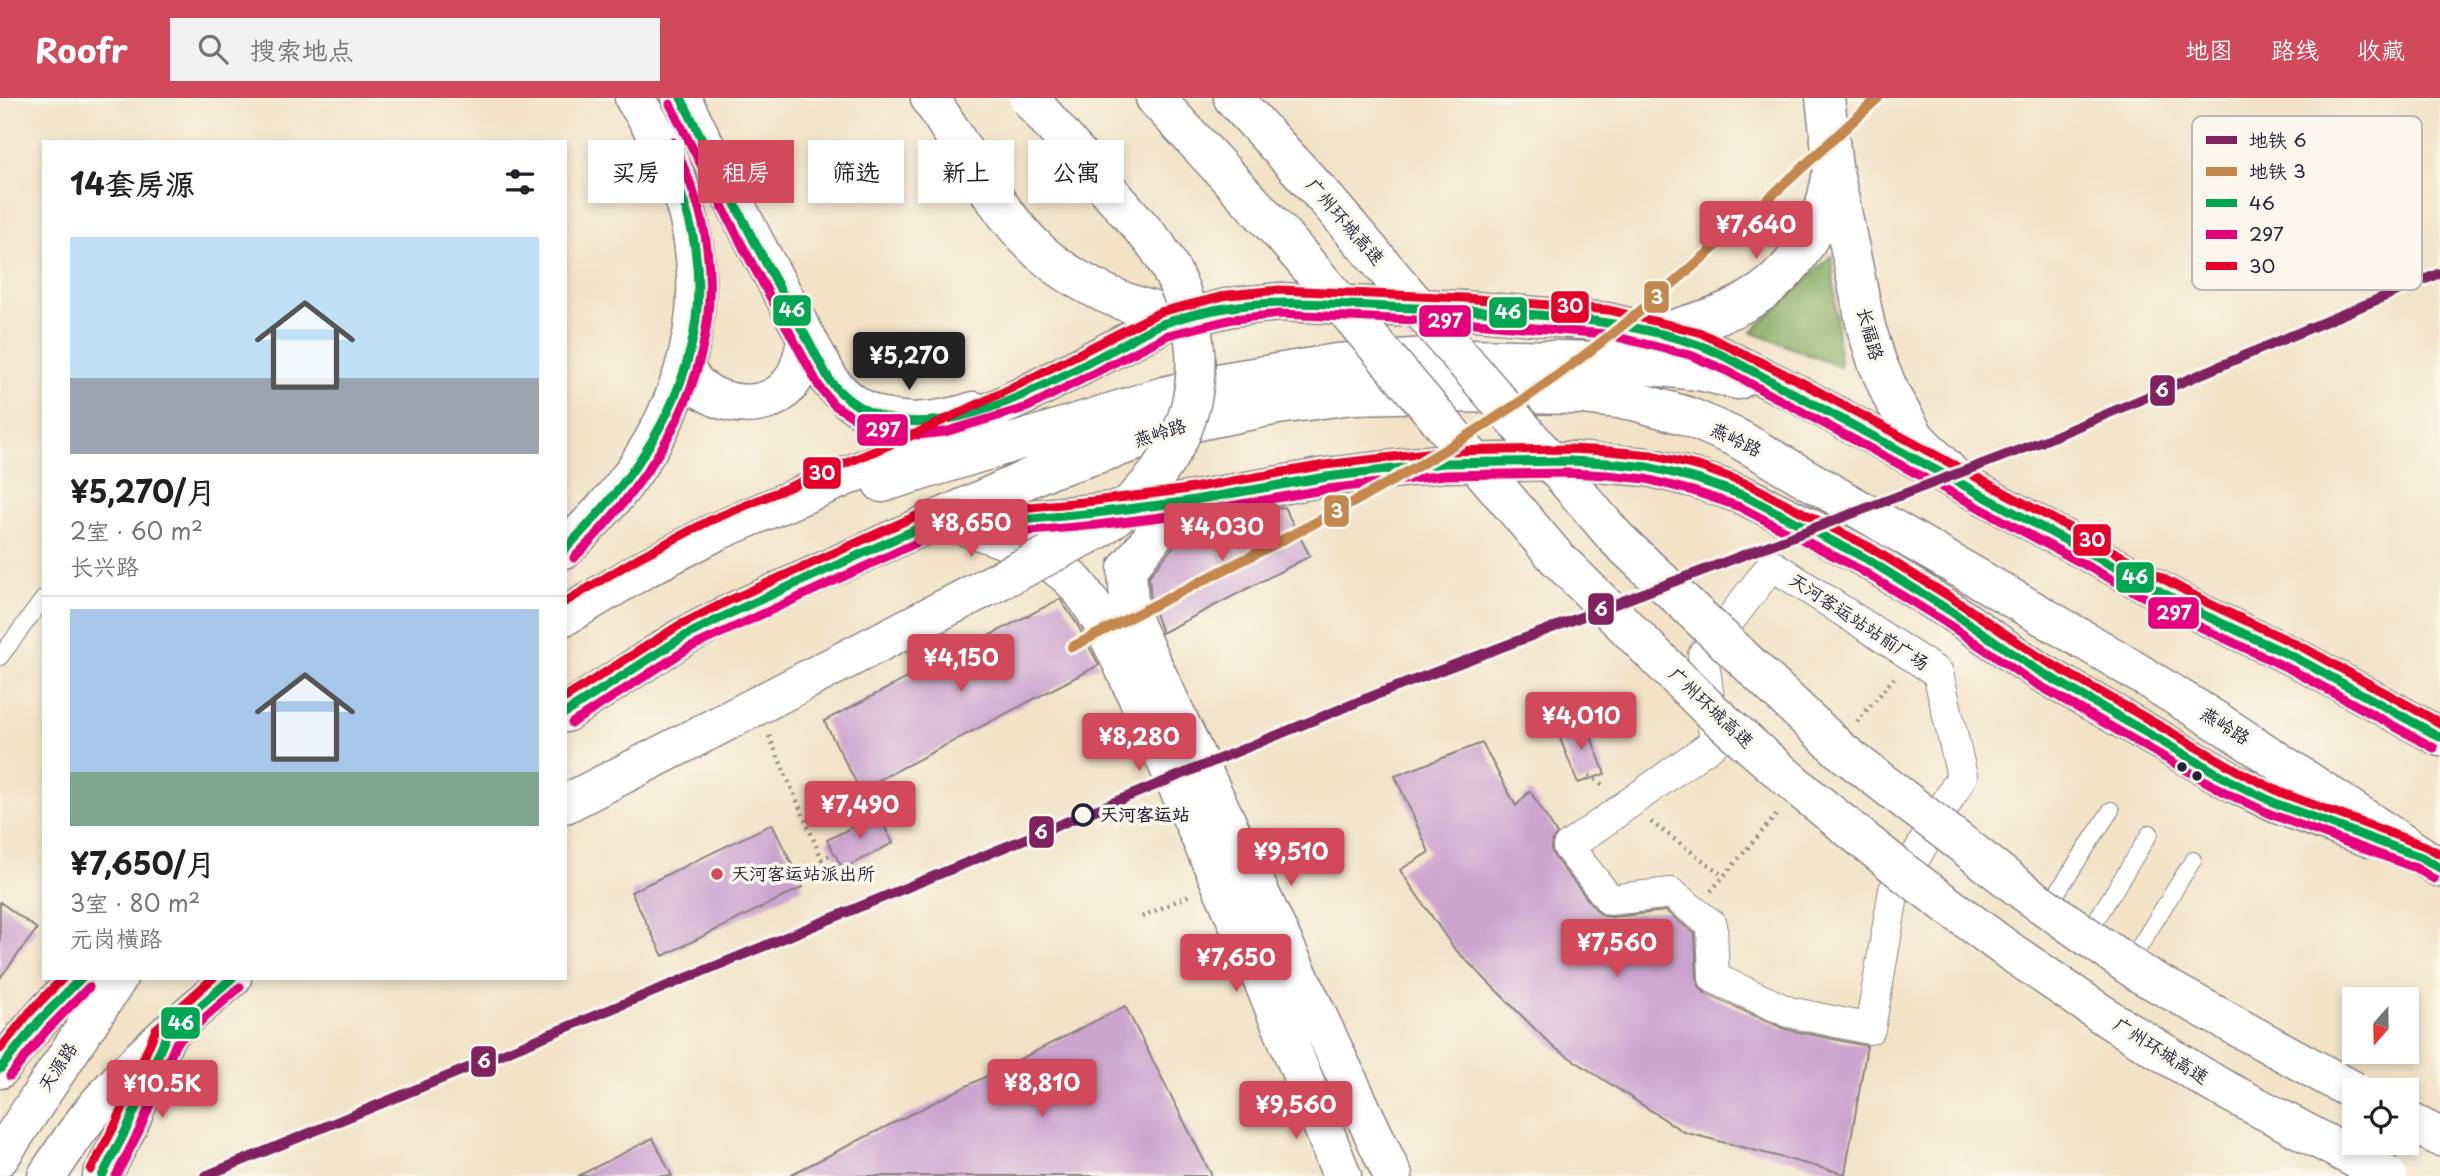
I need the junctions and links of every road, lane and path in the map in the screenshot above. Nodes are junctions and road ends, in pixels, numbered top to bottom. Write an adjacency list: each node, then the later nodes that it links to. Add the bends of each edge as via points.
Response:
1 (634, 98): 12 (main road, via 682,194 695,248 695,332)
2 (681, 98): 11 (main road)
3 (930, 98): 9 (main road, via 992,193 1038,250 1092,286 1152,312)
4 (1029, 98): 29 (main road, bridge, via 1157,246 1187,306 1195,371 1189,410 1172,453 1133,503 1097,530)
5 (1155, 98): 56 (main road, 广州环城高速, bridge, via 1284,237 1556,556 1709,709 1805,793 1996,942 2112,1021 2216,1085)
6 (1233, 98): 48 (main road, 广州环城高速, bridge, via 1325,198 1616,538 1840,750 2027,894 2141,974)
7 (1825, 98): 8 (main road, 长福路)
8 (1833, 167): 10 (main road, 长福路, via 1822,215 1802,252 1776,283 1749,303); 15 (main road, 长福路, via 1877,362 1916,438)
9 (1180, 317): 10 (main road, via 1231,307 1315,302 1541,315); 14 (main road)
10 (1660, 333): 13 (main road, via 1704,347)
11 (807, 338): 12 (main road, via 789,385 770,400 741,405 721,399 699,387); 14 (main road, via 842,396 891,420 944,420)
12 (685, 370): 19 (main road, via 637,467)
13 (1793, 391): 15 (main road); 18 (main road, via 1699,371 1602,361 1428,357 1337,363 1164,396)
14 (1023, 396): 18 (main road)
15 (1955, 479): 26 (main road)
16 (1183, 502): 17 (main road, via 1031,519); 22 (main road, via 1127,569 1129,605); 35 (main road, via 1326,477 1444,463 1570,461 1648,467 1697,479 1745,496 1865,558 2034,668 2234,783)
17 (940, 518): 22 (main road, via 1044,558 1064,572); 24 (main road, via 683,637); 35 (main road, 燕岭路, via 1045,471 1133,441 1199,421 1278,405 1352,395 1439,393 1582,395 1634,401 1687,416 1807,477 2224,725)
18 (715, 532): 21 (main road)
19 (567, 548)
20 (42, 601): 23 (lane)
21 (567, 615)
22 (1122, 632): 37 (main road); 55 (main road)
23 (0, 657)
24 (567, 712)
25 (769, 736): 33 (path, via 822,859)
26 (2440, 737)
27 (1589, 775): 28 (path)
28 (1610, 791)
29 (567, 803)
30 (2111, 810): 39 (lane)
31 (1641, 814): 36 (path)
32 (2150, 833): 40 (lane)
33 (834, 853)
34 (2193, 860): 41 (lane)
35 (2430, 863)
36 (1724, 876)
37 (1219, 881): 38 (path); 54 (main road)
38 (1142, 917)
39 (2038, 922)
40 (2078, 949)
41 (2121, 976)
42 (1714, 978): 42 (street, 天河客运站站前广场, via 1789,1012 1870,1029 1894,890 1962,776 1938,673 1772,565 1703,655 1716,742 1568,848 1610,900 1671,893 1712,925)
43 (79, 980): 47 (main road)
44 (117, 980): 51 (main road, 天源路)
45 (230, 980): 46 (main road)
46 (166, 1036): 52 (main road, via 110,1091); 53 (main road)
47 (0, 1069)
48 (2342, 1084)
49 (2419, 1126): 50 (main road)
50 (2440, 1137)
51 (0, 1157)
52 (47, 1176)
53 (102, 1176)
54 (1342, 1176)
55 (1392, 1176)
56 (2388, 1176)

